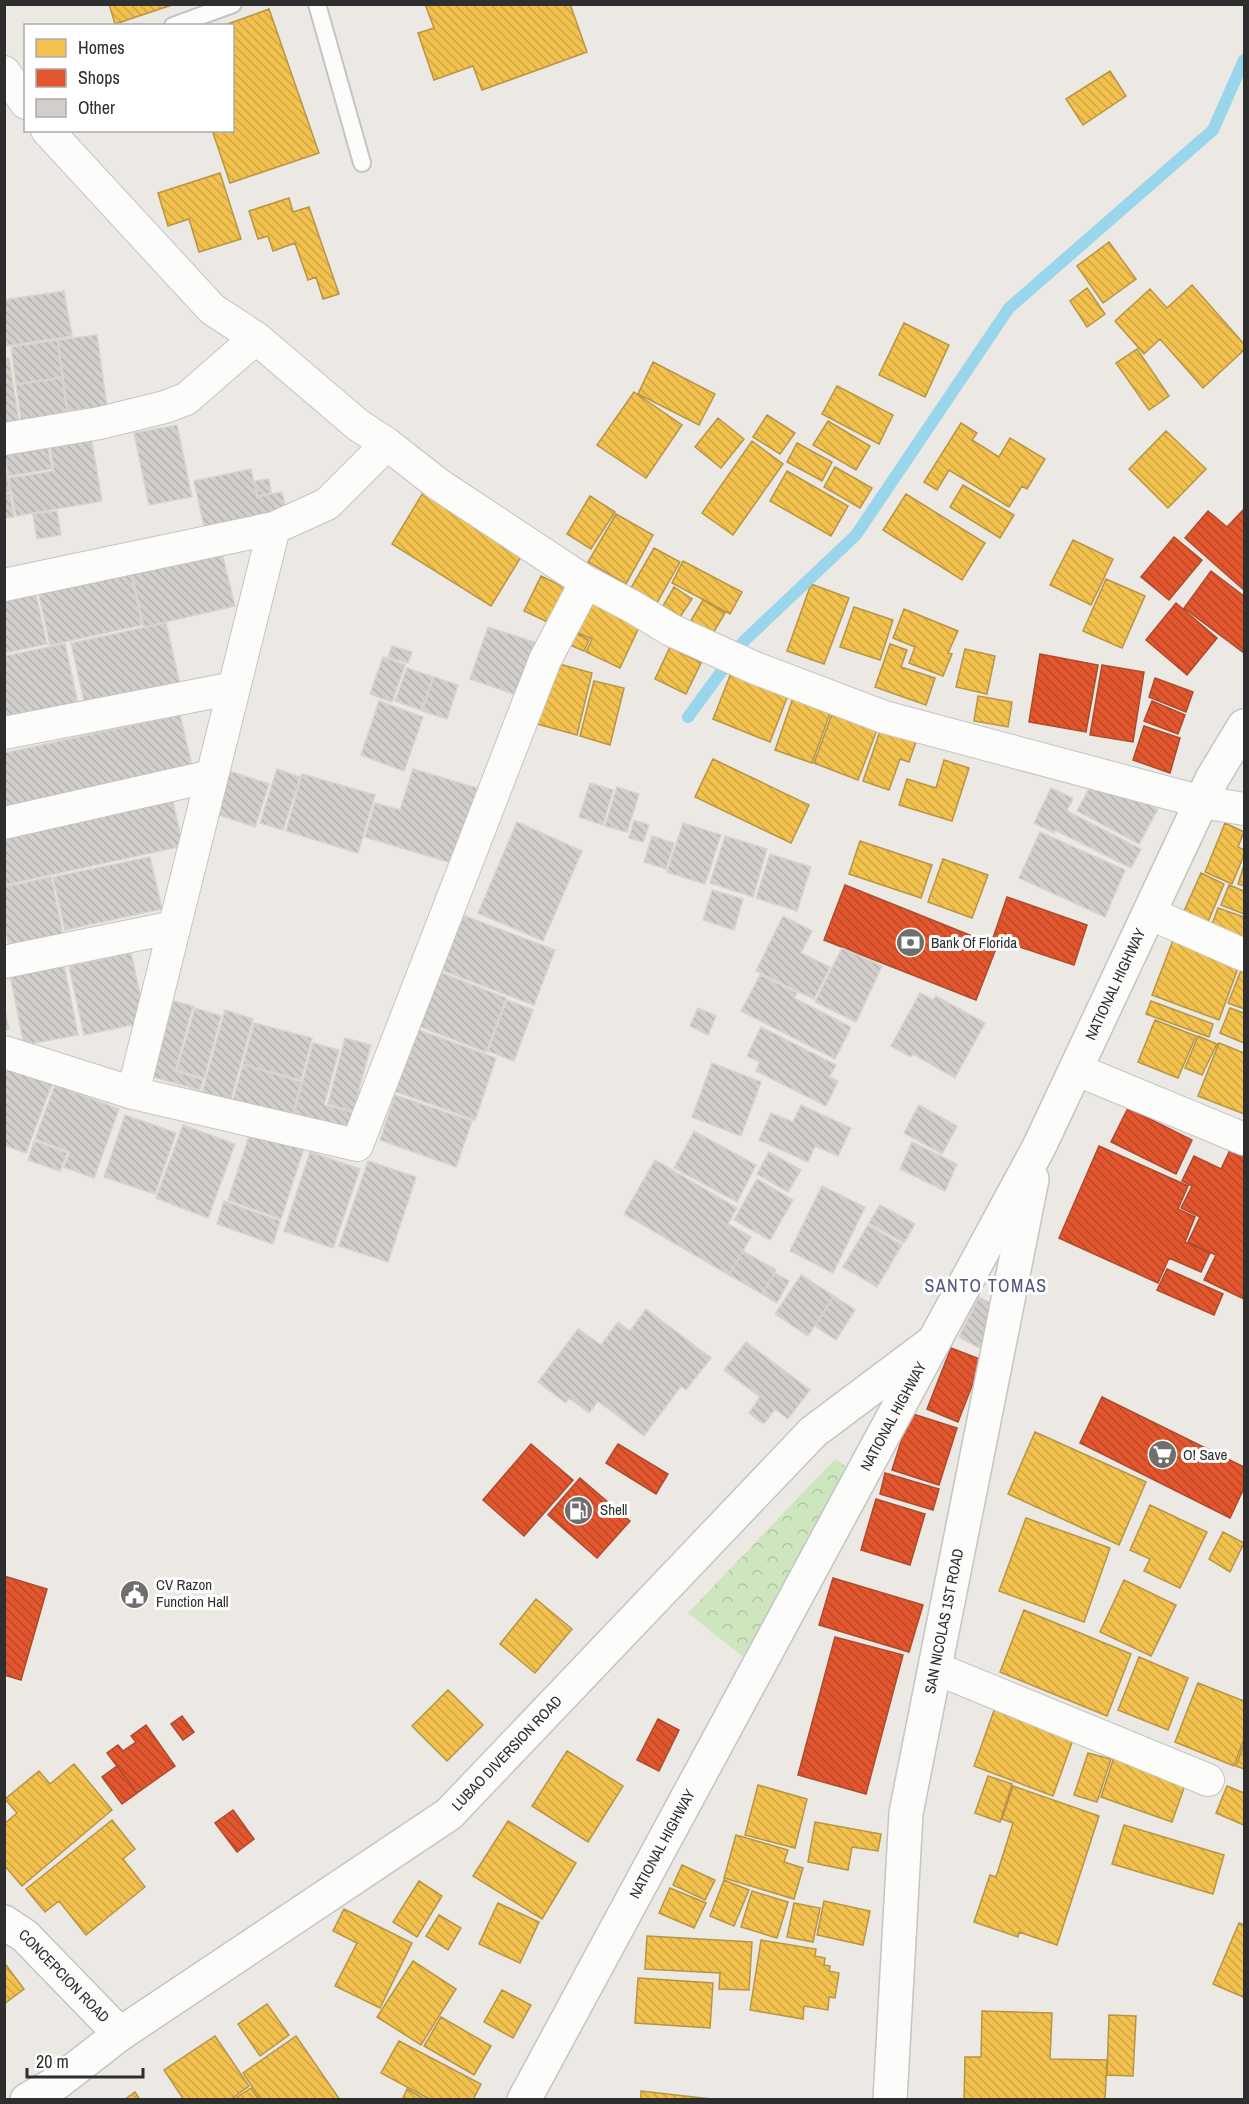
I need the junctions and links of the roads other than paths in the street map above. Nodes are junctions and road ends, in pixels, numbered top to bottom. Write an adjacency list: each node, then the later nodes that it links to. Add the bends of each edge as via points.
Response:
1 (233, 4): 3 (lane)
2 (317, 4): 7 (lane)
3 (178, 24)
4 (4, 72): 5 (street)
5 (24, 100)
6 (48, 132): 8 (street, via 212,309)
7 (362, 163)
8 (256, 338): 9 (street, via 186,399 100,423); 10 (street, via 358,425)
9 (4, 439)
10 (387, 444): 11 (street, via 327,504); 12 (street, via 438,484)
11 (274, 528): 13 (street); 14 (street)
12 (586, 582): 18 (street, via 671,630 755,668 884,717); 27 (street, via 545,660 357,1145)
13 (4, 585)
14 (234, 688): 16 (street); 17 (street)
15 (1245, 726): 18 (main road, NATIONAL HIGHWAY)
16 (4, 732)
17 (212, 776): 20 (street); 22 (street)
18 (1202, 802): 19 (street); 21 (main road, NATIONAL HIGHWAY)
19 (1245, 810)
20 (4, 823)
21 (1149, 913): 23 (street); 26 (main road, NATIONAL HIGHWAY)
22 (174, 927): 24 (street); 27 (street)
23 (1245, 955)
24 (4, 962)
25 (4, 1052): 27 (street)
26 (1075, 1069): 28 (street); 29 (main road, NATIONAL HIGHWAY)
27 (133, 1093)
28 (1245, 1139)
29 (1038, 1148): 30 (main road, NATIONAL HIGHWAY); 31 (main road, SAN NICOLAS 1ST ROAD)
30 (933, 1342): 34 (main road, LUBAO DIVERSION ROAD, via 813,1432 449,1814); 36 (main road, NATIONAL HIGHWAY)
31 (934, 1668): 32 (street); 37 (main road, SAN NICOLAS 1ST ROAD, via 906,1813)
32 (1208, 1780)
33 (4, 1922): 34 (main road, CONCEPCION ROAD, via 25,1936)
34 (120, 2034): 35 (main road, LUBAO DIVERSION ROAD, via 58,2082)
35 (27, 2100)
36 (524, 2100)
37 (890, 2100)

